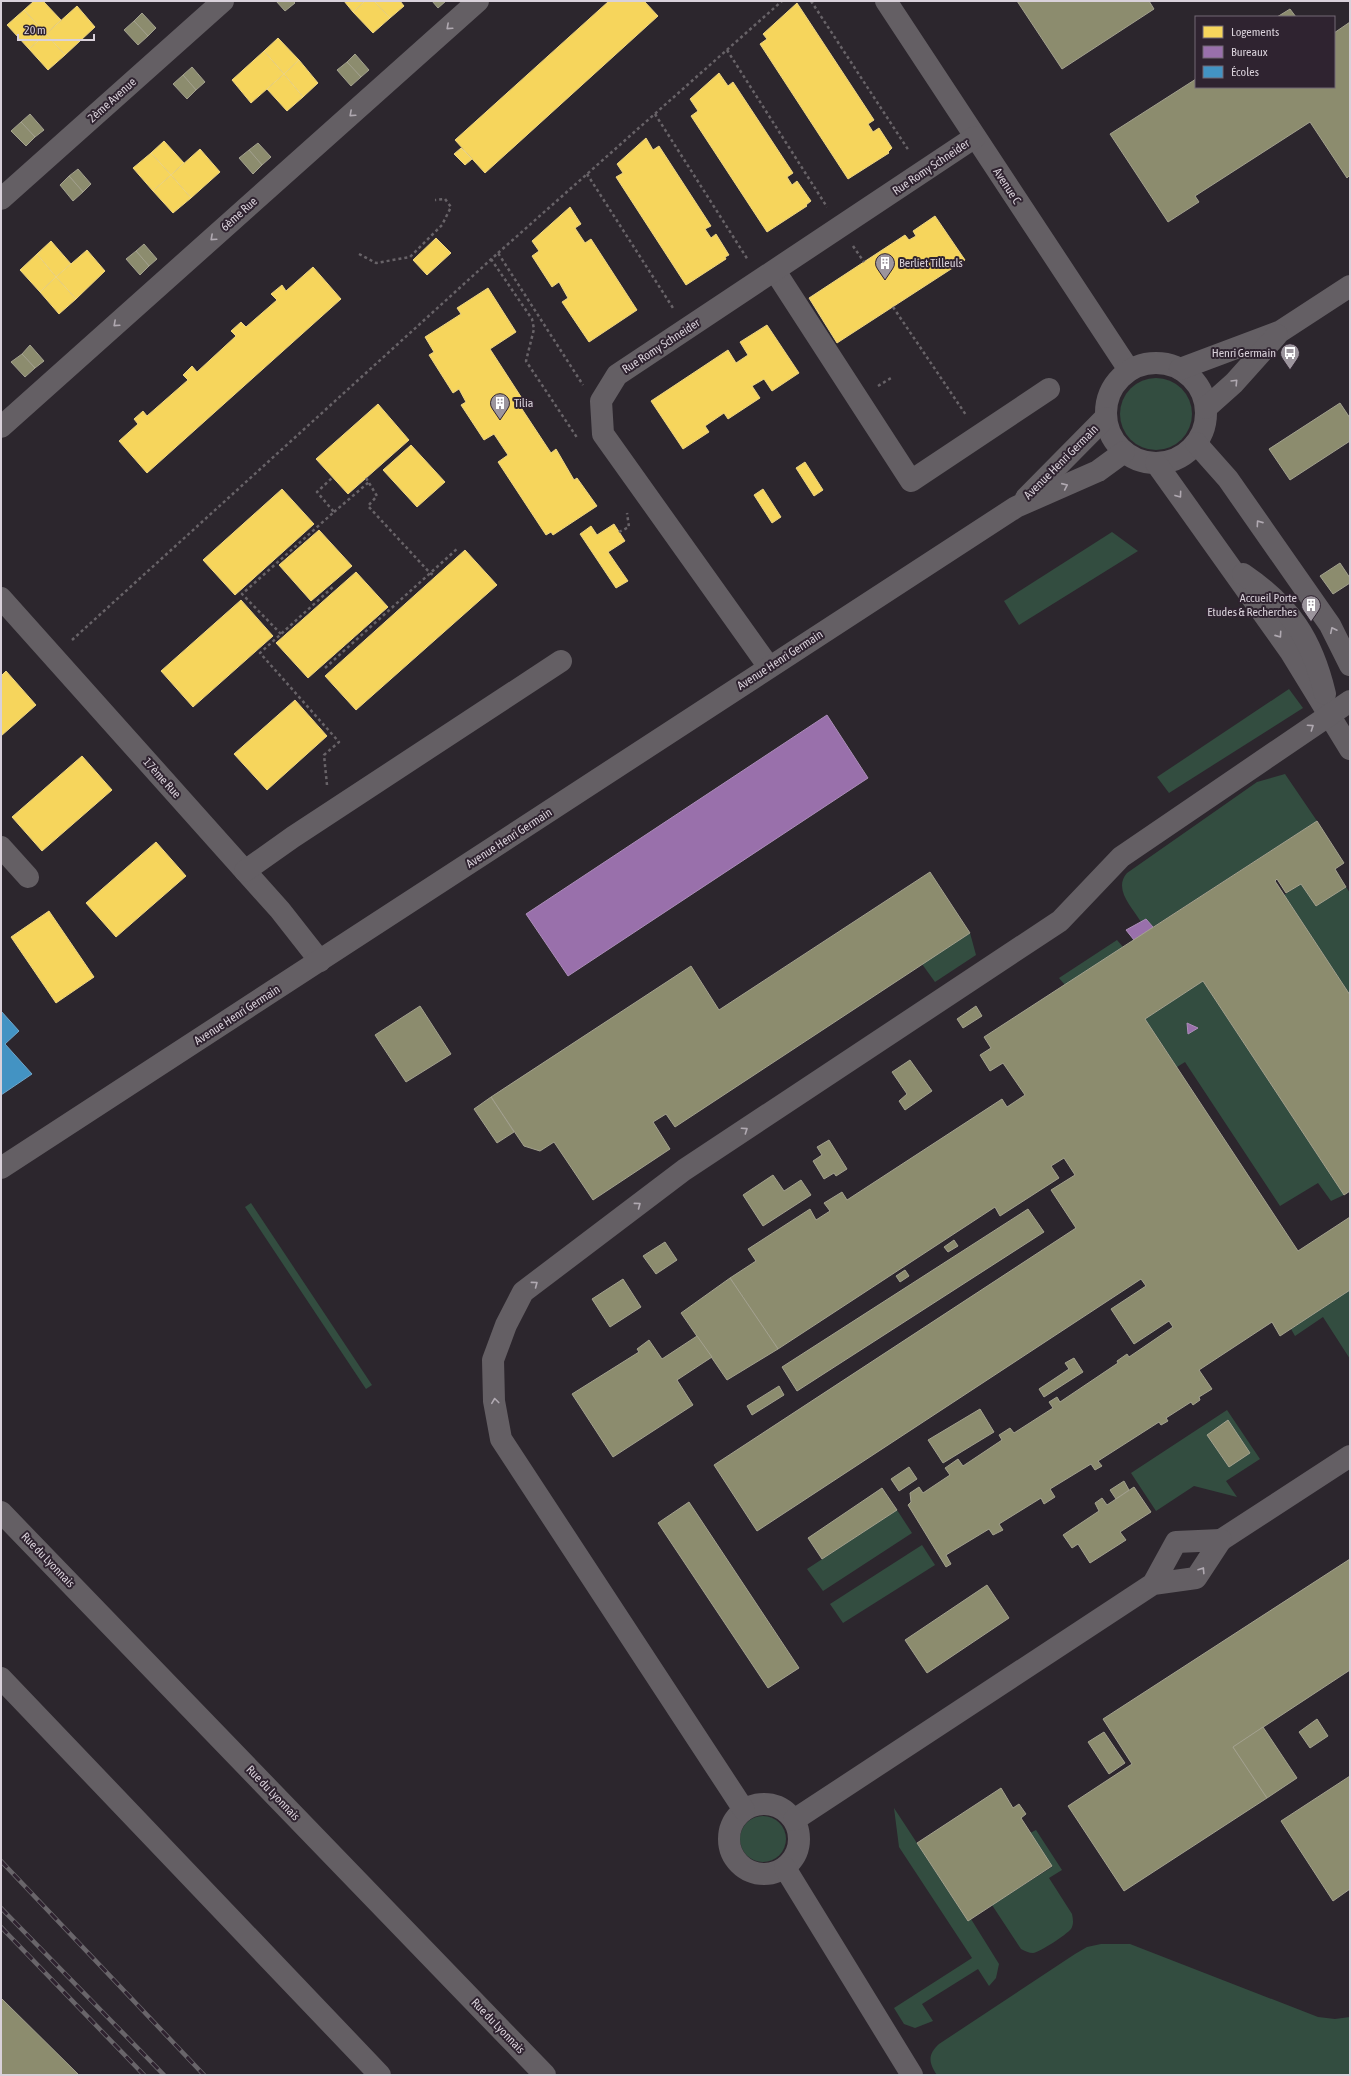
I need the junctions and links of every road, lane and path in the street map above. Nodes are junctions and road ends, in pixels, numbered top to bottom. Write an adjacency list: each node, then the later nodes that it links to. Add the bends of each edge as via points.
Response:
1 (223, 1): 11 (street, 2ème Avenue)
2 (478, 1): 29 (street, 6ème Rue, one-way to 29)
3 (782, 1): 6 (path)
4 (811, 1): 9 (path)
5 (886, 1): 8 (street, Avenue C)
6 (726, 50): 7 (path); 13 (path)
7 (655, 114): 10 (path); 18 (path)
8 (975, 137): 9 (street, Rue Romy Schneider); 24 (street, Avenue C)
9 (923, 172): 13 (street, Rue Romy Schneider)
10 (587, 174): 14 (path); 21 (path)
11 (1, 199)
12 (435, 200): 15 (path, via 445,199 451,207 442,225 410,256 376,263)
13 (841, 228): 17 (path); 18 (street, Rue Romy Schneider)
14 (498, 253): 16 (path); 26 (path, via 588,392)
15 (359, 254)
16 (491, 259): 32 (path, via 532,319 534,330 526,361); 48 (path)
17 (864, 262)
18 (768, 275): 21 (street, Rue Romy Schneider); 30 (street, via 911,480)
19 (1350, 286): 22 (street)
20 (893, 307): 30 (path)
21 (687, 329): 26 (street, Rue Romy Schneider, via 617,375)
22 (1281, 331): 23 (street); 27 (street, one-way to 22, via 1234,383)
23 (1180, 369): 24 (street, Avenue Henri Germain, via 1168,363 1154,362 1141,364); 27 (street, Avenue Henri Germain, via 1198,385)
24 (1129, 370): 28 (street, Avenue Henri Germain, via 1118,379 1110,391 1106,404)
25 (1049, 389): 30 (street)
26 (601, 401): 51 (street, via 603,434)
27 (1206, 408): 31 (street, Avenue Henri Germain, via 1204,427)
28 (1106, 418): 33 (street, Avenue Henri Germain, via 1115,443); 38 (street, Avenue Henri Germain)
29 (1, 427)
30 (980, 435)
31 (1196, 443): 34 (street, Avenue Henri Germain, via 1185,454 1172,461); 50 (street, one-way to 31, via 1330,625 1228,479)
32 (582, 445)
33 (1124, 452): 34 (street, Avenue Henri Germain, via 1134,458); 38 (street, Avenue Henri Germain, one-way to 33, via 1098,471)
34 (1156, 463): 54 (street, one-way to 54, via 1290,651)
35 (333, 477): 40 (path, via 316,492)
36 (366, 478): 37 (path)
37 (368, 482): 40 (path); 43 (path, via 377,496 368,506)
38 (1016, 507): 51 (street, Avenue Henri Germain)
39 (625, 509): 41 (path, via 629,516 629,527)
40 (334, 512): 47 (path, via 242,594)
41 (620, 532)
42 (458, 548): 43 (path)
43 (430, 573): 44 (path); 52 (path)
44 (435, 576)
45 (334, 586): 47 (path)
46 (5, 612): 48 (street, 17ème Rue)
47 (281, 634): 56 (path, via 260,653 339,742 324,755)
48 (54, 657): 58 (street, 17ème Rue)
49 (561, 661): 56 (street)
50 (1350, 665)
51 (769, 667): 60 (street, Avenue Henri Germain)
52 (325, 668)
53 (1350, 701): 54 (street)
54 (1330, 714): 55 (street); 67 (street, one-way to 54, via 501,1439 494,1400 492,1360 523,1292 684,1170 1060,921 1122,857)
55 (1350, 749)
56 (329, 813): 58 (street)
57 (1, 847): 59 (street)
58 (245, 871): 60 (street, 17ème Rue)
59 (28, 877)
60 (320, 961): 61 (street, Avenue Henri Germain)
61 (1, 1168)
62 (1350, 1456): 64 (street)
63 (4, 1523): 71 (street, Rue du Lyonnais)
64 (1221, 1540): 65 (street, one-way to 64, via 1196,1578); 65 (street, via 1176,1542)
65 (1154, 1584): 68 (street)
66 (1, 1678): 70 (street)
67 (744, 1810): 68 (street, via 754,1805 765,1804 781,1809); 69 (street, via 730,1828 728,1838 735,1860 743,1868 764,1875)
68 (794, 1820): 69 (street, via 800,1840 798,1851)
69 (785, 1868): 72 (street)
70 (380, 2075)
71 (545, 2075)
72 (912, 2075)

